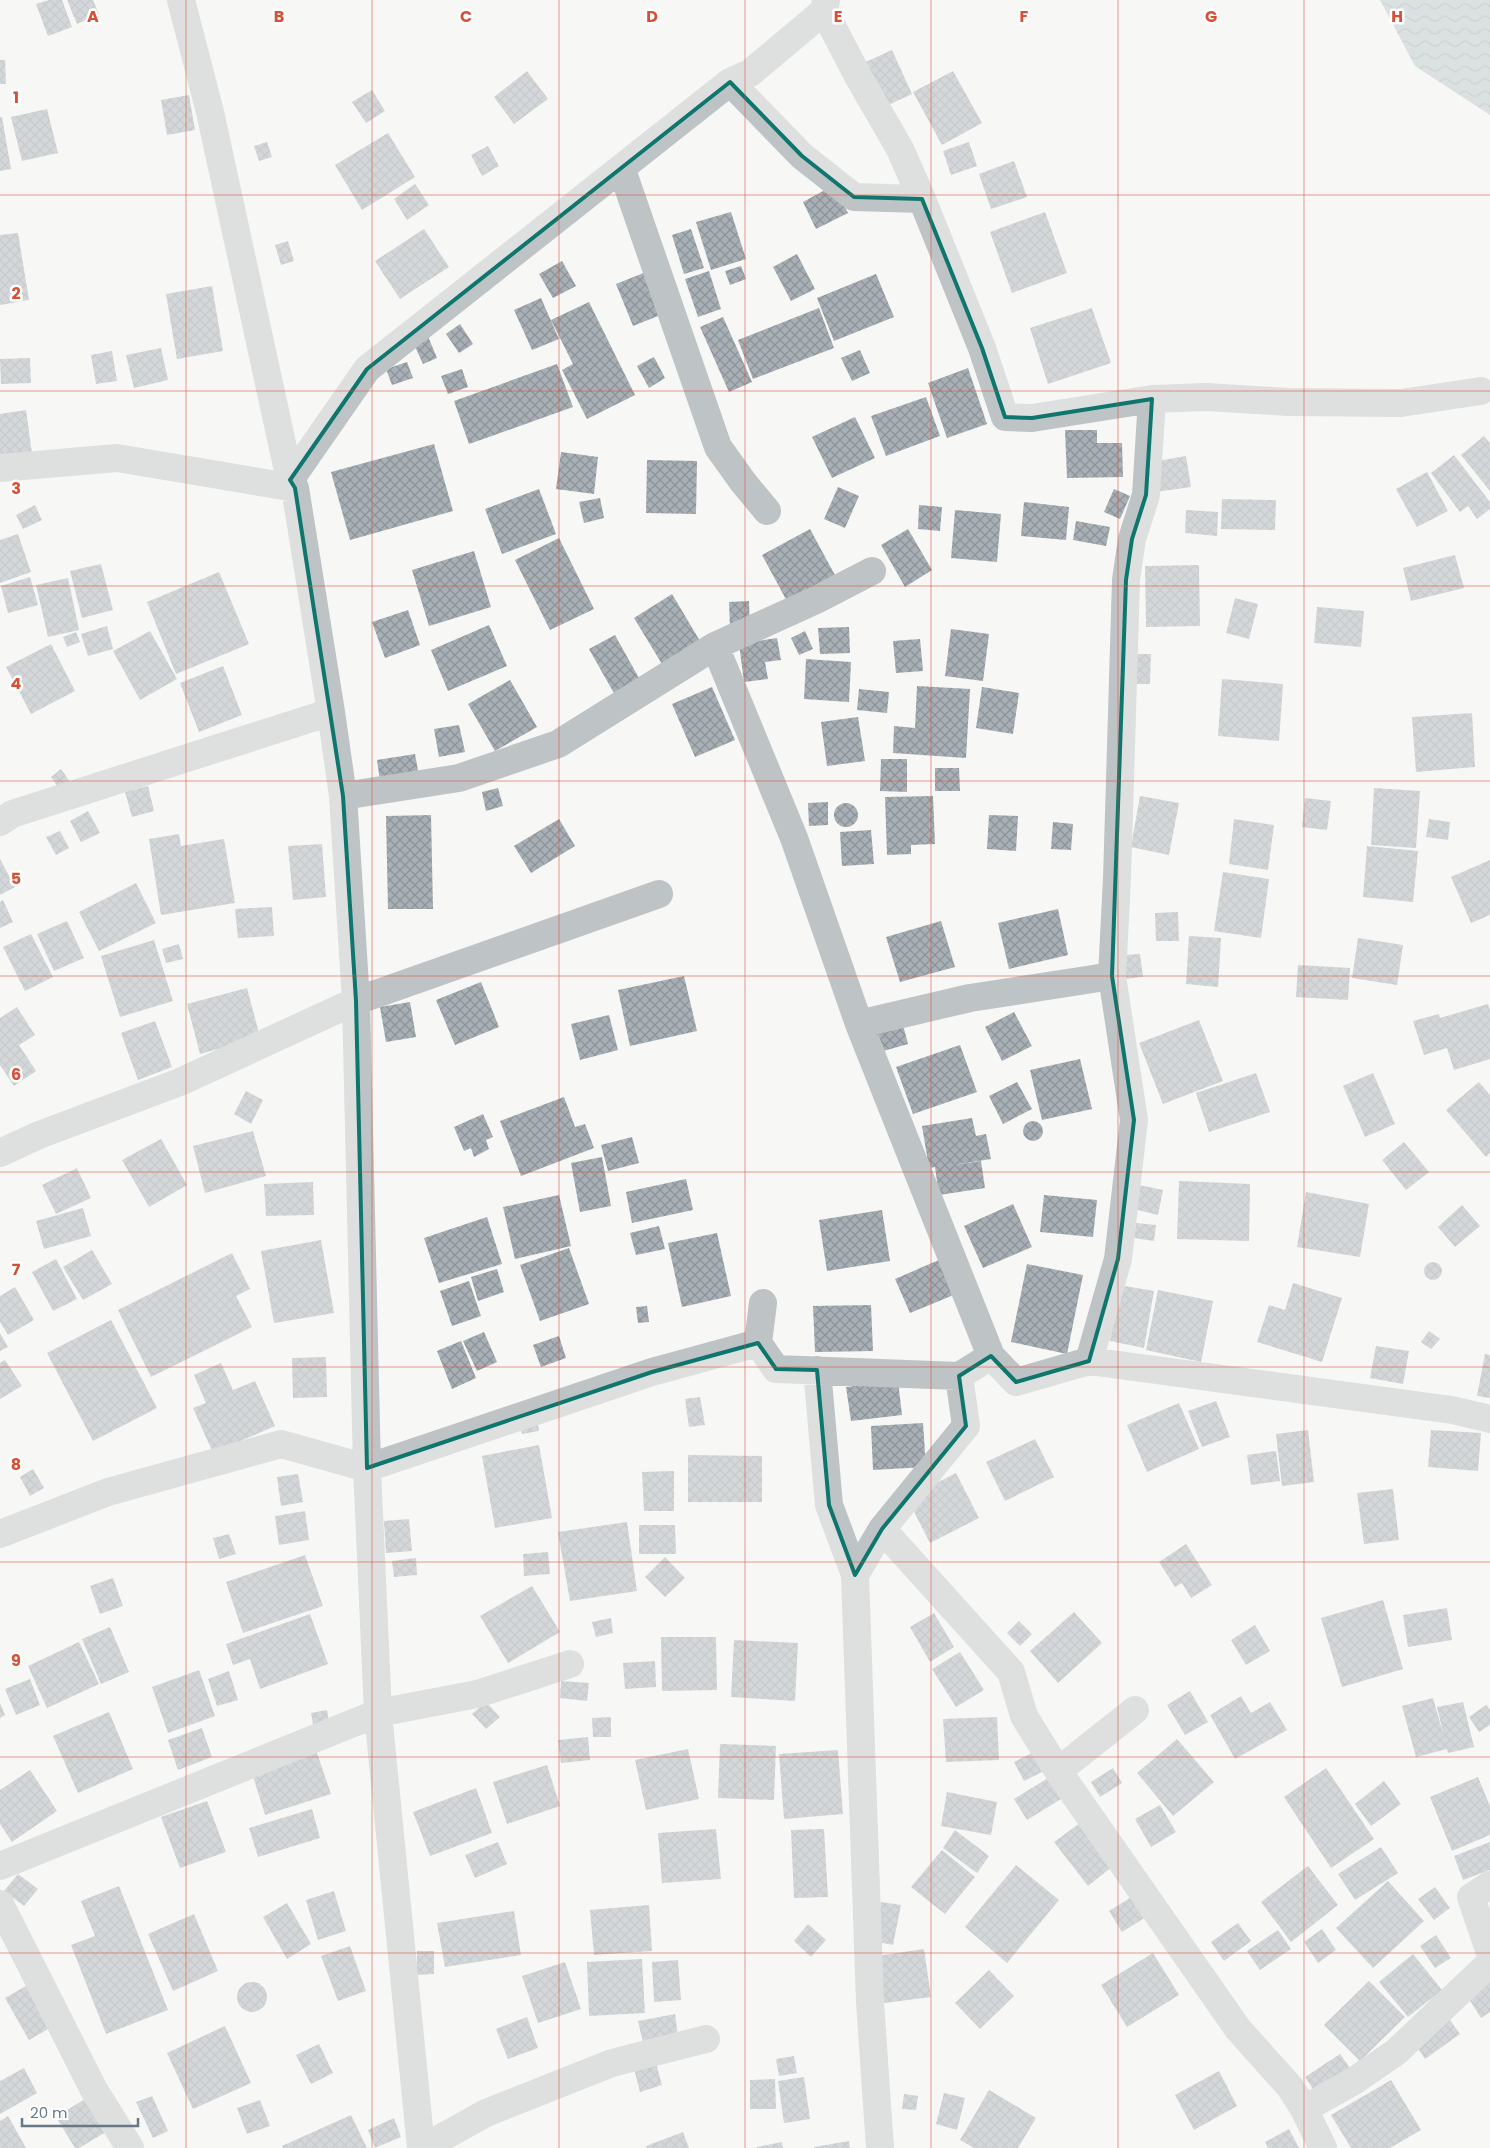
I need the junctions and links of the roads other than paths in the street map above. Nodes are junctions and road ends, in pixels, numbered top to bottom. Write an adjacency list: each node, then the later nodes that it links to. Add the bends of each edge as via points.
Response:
1 (181, 0): 9 (street, via 210,112)
2 (825, 6): 3 (street, via 750,73); 5 (street, via 858,78 900,149)
3 (730, 82): 4 (street); 5 (street, via 802,156 854,197)
4 (622, 170): 9 (street, via 367,369); 10 (street, via 718,447)
5 (922, 199): 7 (street, via 982,348 1005,416 1032,418)
6 (1481, 391): 7 (street, via 1401,403 1206,397)
7 (1152, 399): 17 (street, via 1146,495 1132,539 1126,580)
8 (0, 468): 9 (street, via 117,458)
9 (293, 484): 13 (street)
10 (767, 511)
11 (872, 571): 12 (street)
12 (715, 646): 14 (street, via 558,744 459,778); 19 (street, via 794,838)
13 (331, 712): 14 (street); 15 (street, via 12,814)
14 (343, 796): 18 (street)
15 (0, 822)
16 (659, 894): 18 (street)
17 (1112, 976): 19 (street, via 970,998); 24 (street, via 1134,1120 1118,1259)
18 (356, 1001): 20 (street, via 180,1082); 28 (street)
19 (858, 1024): 23 (street)
20 (0, 1153)
21 (764, 1304): 22 (street)
22 (758, 1343): 25 (street, via 776,1369); 28 (street, via 652,1372)
23 (991, 1356): 24 (street, via 1016,1382); 26 (street)
24 (1089, 1361): 27 (street, via 1452,1410)
25 (817, 1370): 26 (street); 31 (street, via 830,1505)
26 (959, 1376): 29 (street, via 966,1426)
27 (1490, 1419)
28 (367, 1468): 30 (street, via 281,1444 108,1492); 34 (street)
29 (882, 1529): 31 (street); 35 (street, via 1011,1672 1024,1716)
30 (0, 1534)
31 (855, 1575): 45 (street, via 870,2002)
32 (570, 1664): 34 (street, via 477,1694)
33 (1135, 1710): 35 (street)
34 (378, 1713): 36 (street); 44 (street)
35 (1058, 1771): 42 (street, via 1238,2029 1290,2087)
36 (0, 1866)
37 (1490, 1885): 39 (street, via 1471,1897)
38 (0, 1904): 43 (street, via 94,2090)
39 (1490, 1953)
40 (1490, 1963): 42 (street, via 1396,2052 1354,2081)
41 (706, 2038): 44 (street, via 612,2064 486,2113)
42 (1304, 2109): 46 (street)
43 (130, 2148)
44 (422, 2148)
45 (880, 2148)
46 (1323, 2148)

